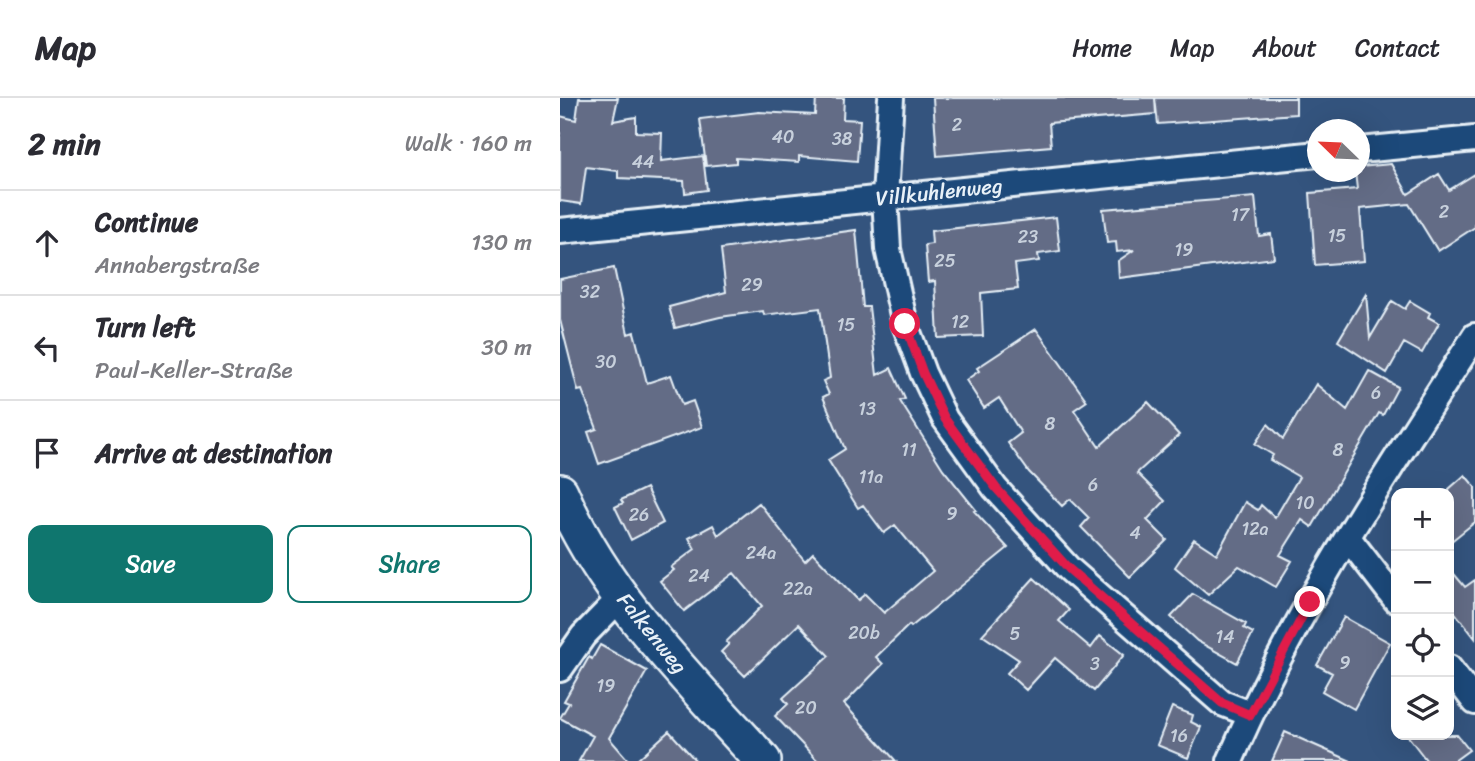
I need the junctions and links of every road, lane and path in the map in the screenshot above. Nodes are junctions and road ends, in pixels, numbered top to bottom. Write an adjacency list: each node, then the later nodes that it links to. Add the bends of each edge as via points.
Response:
1 (891, 98): 5 (street)
2 (1475, 139): 3 (street)
3 (1370, 149)
4 (1307, 155): 5 (street, Villkuhlenweg)
5 (885, 197): 6 (street, Villkuhlenweg); 15 (street, via 888,249 905,324 945,419 996,488 1069,569 1222,703)
6 (560, 232)
7 (1475, 336): 9 (street)
8 (560, 492): 11 (main road, Falkenweg)
9 (1349, 539): 10 (street); 15 (street)
10 (1391, 594)
11 (621, 597): 12 (street); 16 (main road, Falkenweg)
12 (560, 668)
13 (1454, 675): 14 (street)
14 (1475, 702)
15 (1250, 715): 17 (street)
16 (763, 761)
17 (1230, 761)

